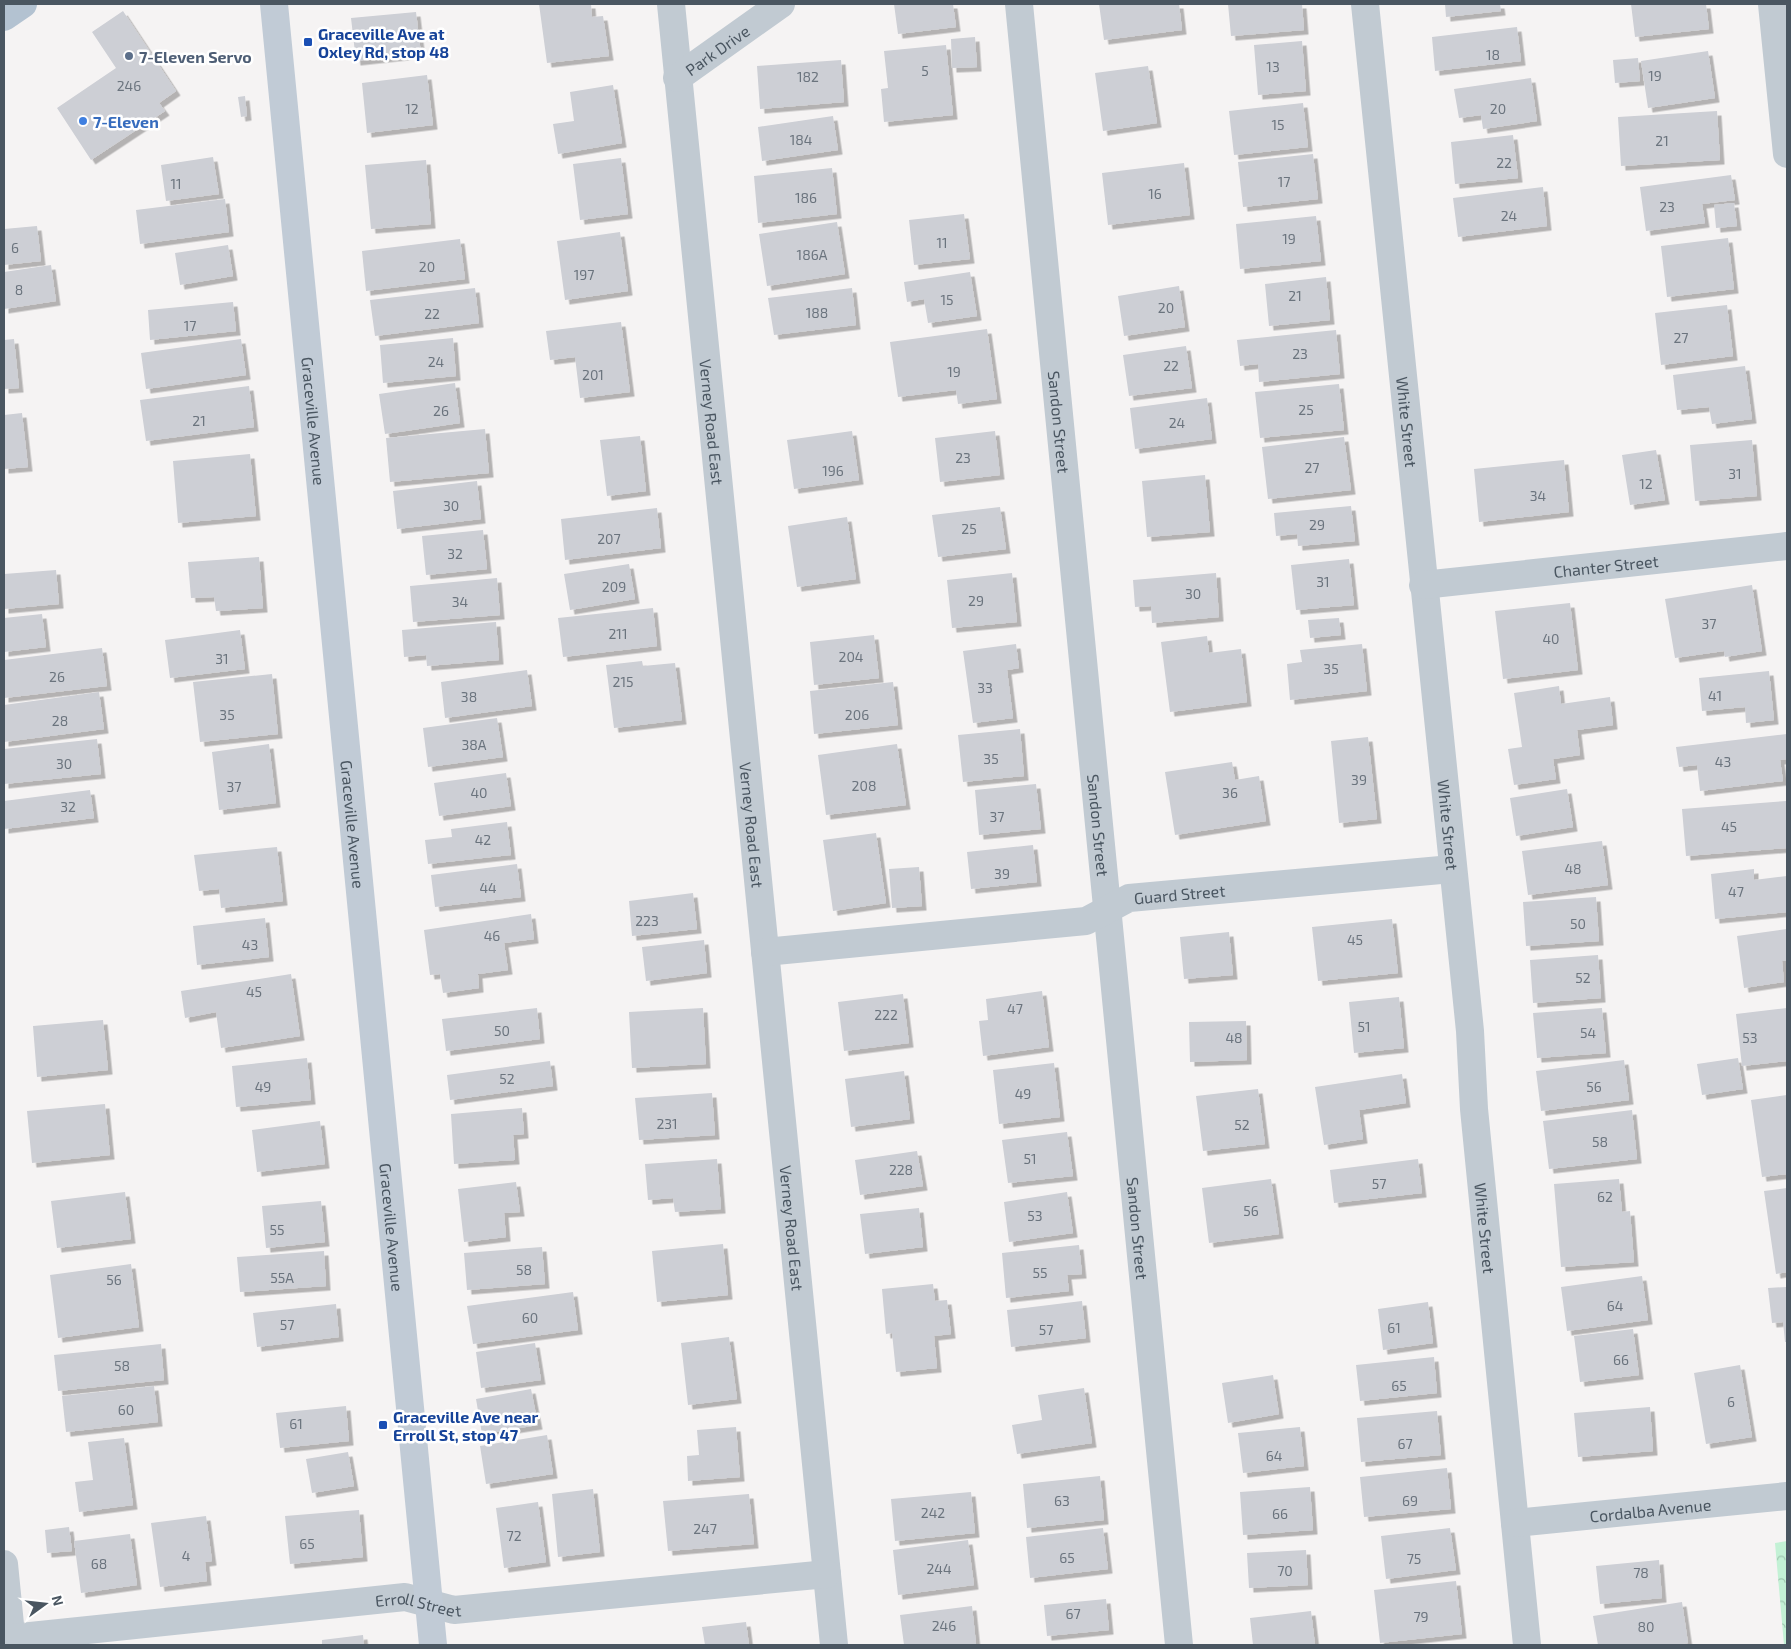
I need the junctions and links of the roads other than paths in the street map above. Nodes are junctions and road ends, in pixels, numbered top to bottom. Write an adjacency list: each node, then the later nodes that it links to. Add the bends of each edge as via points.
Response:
1 (274, 4): 18 (main road, Graceville Avenue)
2 (670, 4): 7 (street, Verney Road East)
3 (781, 4): 7 (street, Park Drive)
4 (1019, 4): 12 (street, Sandon Street)
5 (1365, 4): 10 (street, White Street)
6 (1772, 4): 8 (street)
7 (677, 78): 13 (street, Verney Road East)
8 (1787, 154)
9 (1787, 546): 10 (street, Chanter Street)
10 (1423, 585): 11 (street, White Street)
11 (1452, 868): 12 (street, Guard Street, via 1129,898); 15 (street, White Street)
12 (1108, 910): 13 (street, Guard Street, via 1086,921); 22 (street, Sandon Street)
13 (765, 952): 17 (street, Verney Road East)
14 (1787, 1496): 15 (street, Cordalba Avenue)
15 (1515, 1522): 23 (street, White Street)
16 (4, 1564): 19 (street)
17 (827, 1574): 18 (street, Erroll Street, via 454,1610); 21 (street, Verney Road East)
18 (429, 1603): 19 (street, Erroll Street, via 405,1596); 20 (main road, Graceville Avenue)
19 (11, 1642)
20 (433, 1645)
21 (834, 1645)
22 (1179, 1645)
23 (1527, 1645)

